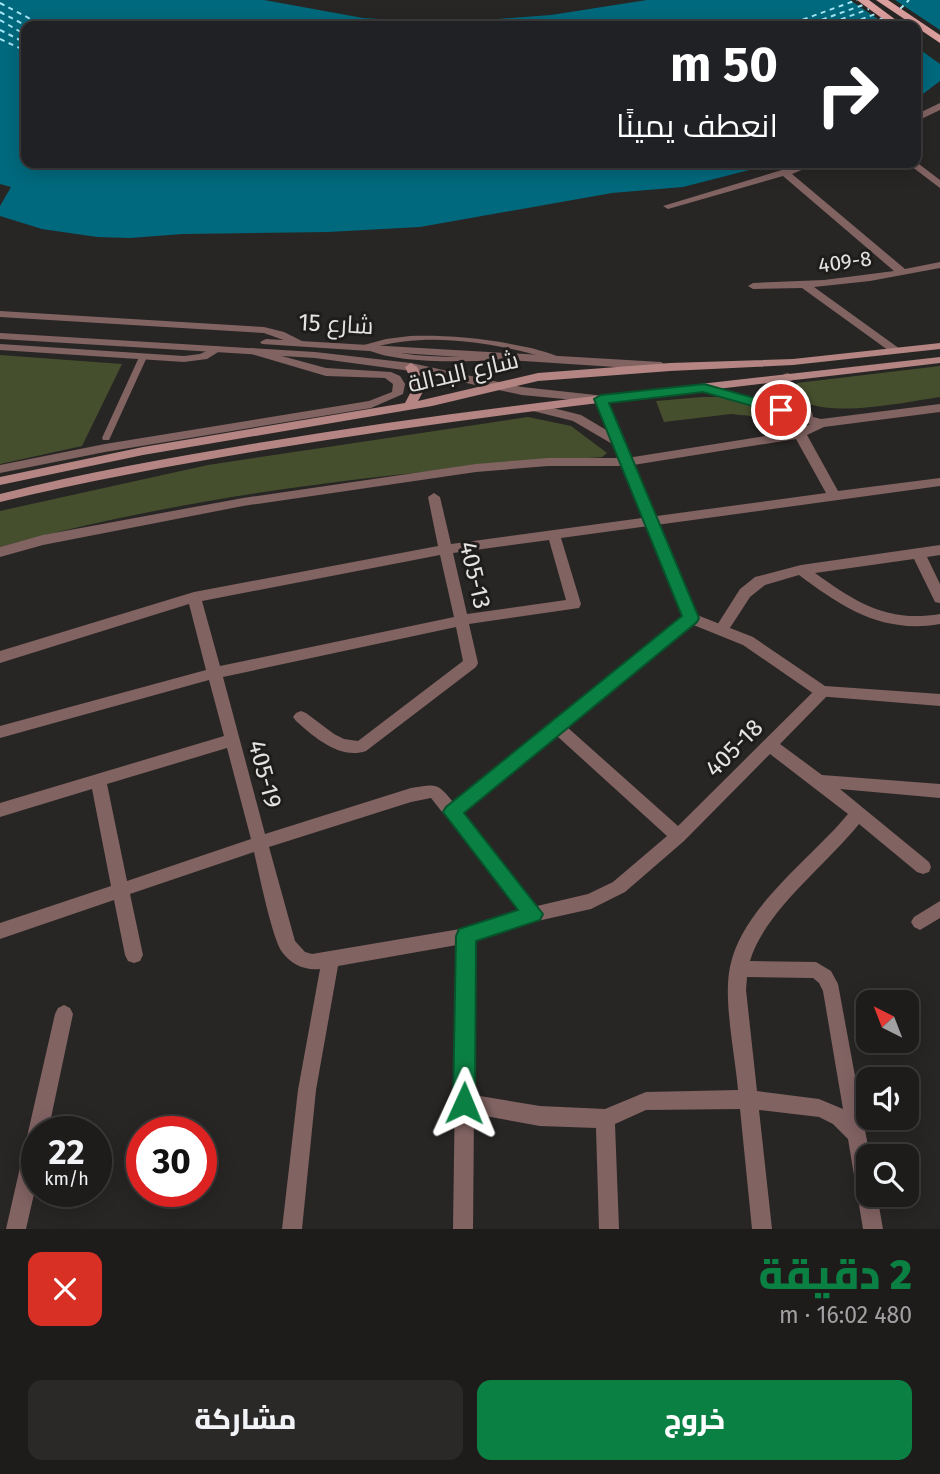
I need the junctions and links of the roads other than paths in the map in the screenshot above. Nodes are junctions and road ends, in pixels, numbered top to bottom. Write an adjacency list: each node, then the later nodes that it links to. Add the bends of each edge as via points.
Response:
1 (862, 0): 3 (main road)
2 (881, 0): 4 (main road)
3 (894, 21)
4 (912, 21)
5 (921, 27): 7 (main road)
6 (921, 40): 8 (main road)
7 (940, 40)
8 (940, 53)
9 (940, 106): 10 (street)
10 (921, 116)
11 (799, 168): 13 (street)
12 (918, 168): 14 (street)
13 (785, 173): 15 (street); 17 (street)
14 (940, 185)
15 (668, 205)
16 (940, 265): 17 (street, 409-8)
17 (903, 273): 19 (street, 409-8)
18 (753, 286): 19 (street, 409-8)
19 (806, 287): 30 (street)
20 (0, 314): 23 (street)
21 (0, 327): 24 (street, شارع 15)
22 (0, 336): 24 (street, شارع 15)
23 (216, 339): 24 (street, شارع 15); 28 (street, شارع 15); 29 (street, شارع 15); 31 (street, via 208,355)
24 (154, 341)
25 (940, 346): 30 (main road, شارع البدالة)
26 (0, 347): 31 (street)
27 (367, 347): 28 (street, شارع 15); 32 (street, شارع 15); 32 (lane, via 401,338 504,343)
28 (298, 348): 29 (street, شارع 15); 34 (street, شارع 15)
29 (243, 349): 48 (street, via 319,370 387,375 396,379 399,388 392,398 371,404)
30 (896, 351): 35 (main road, شارع البدالة, via 763,365)
31 (143, 357): 45 (lane)
32 (558, 359): 35 (street, شارع 15)
33 (940, 360): 36 (main road, شارع البدالة)
34 (411, 367): 37 (street, شارع 15); 40 (main road, via 420,386)
35 (670, 367): 37 (main road, شارع البدالة, via 538,377)
36 (788, 377): 38 (main road, شارع البدالة); 43 (street, via 783,384 789,399)
37 (497, 386): 39 (street, شارع 15); 40 (main road, شارع البدالة)
38 (704, 388): 39 (main road, شارع البدالة); 43 (street)
39 (601, 399): 41 (main road, شارع البدالة); 46 (street)
40 (409, 406): 49 (main road, شارع البدالة, via 100,458)
41 (537, 408): 46 (street, via 577,418); 53 (main road, شارع البدالة, via 277,443)
42 (940, 408): 43 (street)
43 (821, 423): 44 (street)
44 (800, 434): 47 (street); 51 (street)
45 (106, 438)
46 (618, 443): 47 (street)
47 (627, 463): 54 (street); 58 (street, via 548,462 476,468 243,502)
48 (0, 469)
49 (0, 481)
50 (940, 482): 51 (street)
51 (834, 496): 54 (street)
52 (434, 497): 56 (street, 405-13)
53 (0, 498)
54 (651, 521): 55 (street); 63 (street)
55 (554, 535): 56 (street); 65 (street, via 574,604)
56 (446, 549): 61 (street); 65 (street, 405-13)
57 (940, 550): 59 (street)
58 (0, 552)
59 (918, 553): 60 (street); 62 (street)
60 (801, 570): 64 (street, via 862,611 890,620); 66 (street, via 760,581 745,593)
61 (194, 597): 67 (street); 68 (street, 405-19)
62 (940, 598)
63 (691, 618): 66 (street); 72 (street)
64 (940, 619)
65 (461, 620): 68 (street); 71 (street, 405-13, via 471,663 361,747 343,747)
66 (721, 630): 69 (street, via 761,649)
67 (0, 657)
68 (214, 673): 73 (street); 74 (street, 405-19)
69 (822, 692): 70 (street); 75 (street, 405-18)
70 (940, 700)
71 (301, 717)
72 (558, 728): 80 (street); 82 (street)
73 (0, 732)
74 (232, 740): 76 (street); 83 (street, 405-19)
75 (769, 745): 77 (street); 82 (street, 405-18)
76 (98, 779): 79 (street); 85 (street)
77 (819, 781): 78 (street); 81 (street)
78 (940, 791)
79 (0, 810)
80 (453, 812): 83 (street, via 435,791 426,791); 87 (street)
81 (858, 813): 84 (street); 94 (street, via 762,921)
82 (678, 836): 87 (street, 405-18, via 619,887 591,901)
83 (260, 843): 85 (street); 92 (street, 405-19, via 287,945)
84 (923, 867)
85 (121, 889): 89 (street); 91 (street)
86 (940, 909): 88 (street)
87 (533, 914): 90 (street, 405-18)
88 (920, 922)
89 (0, 931)
90 (466, 936): 93 (street, 405-18); 97 (street)
91 (134, 955)
92 (299, 958): 93 (street, 405-18)
93 (330, 960): 103 (street, via 307,1090)
94 (738, 969): 96 (street); 100 (street, via 816,970 825,977 832,990)
95 (64, 1014): 98 (street)
96 (748, 1099): 99 (street, via 646,1101); 100 (street, via 819,1108 840,1117); 106 (street)
97 (464, 1103): 99 (street, via 540,1116); 104 (street)
98 (41, 1116)
99 (605, 1119): 105 (street)
100 (857, 1135): 107 (street)
101 (21, 1206): 102 (street)
102 (16, 1229)
103 (292, 1229)
104 (463, 1229)
105 (609, 1229)
106 (762, 1229)
107 (873, 1229)

